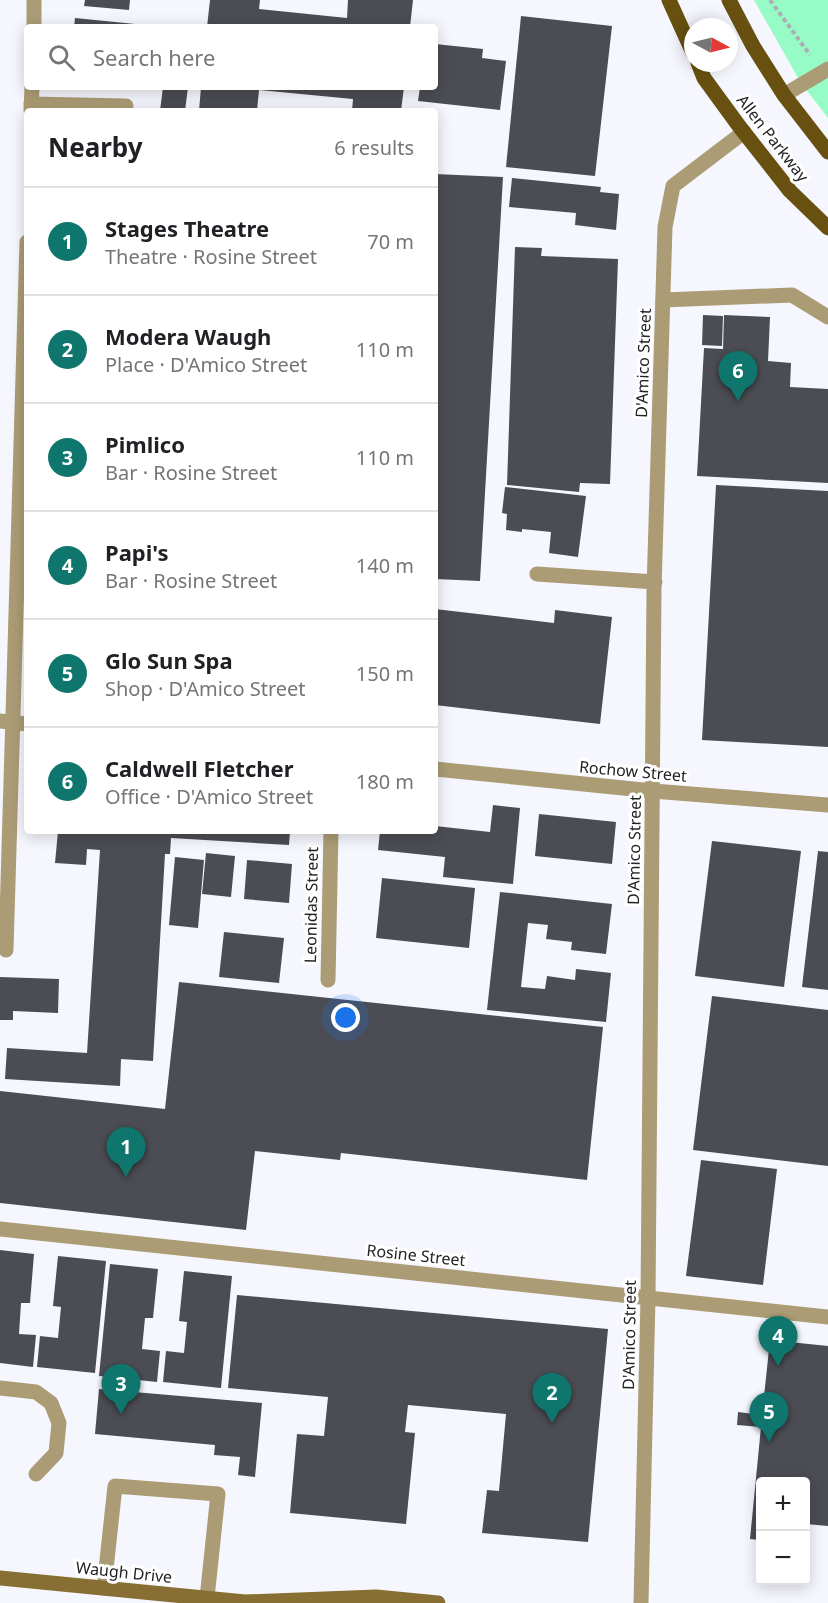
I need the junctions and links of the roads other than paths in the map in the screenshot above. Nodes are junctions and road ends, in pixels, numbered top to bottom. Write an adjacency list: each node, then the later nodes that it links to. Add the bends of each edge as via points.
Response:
1 (34, 0): 4 (street)
2 (669, 0): 5 (main road)
3 (729, 0): 9 (main road)
4 (34, 24)
5 (684, 33)
6 (828, 69): 9 (street)
7 (702, 72): 12 (main road, Allen Parkway)
8 (32, 90): 11 (street)
9 (784, 95): 13 (main road)
10 (126, 106): 11 (street)
11 (31, 108)
12 (744, 132): 14 (main road, Allen Parkway, via 790,191); 15 (street, D'Amico Street, via 673,186 665,227)
13 (828, 152)
14 (828, 228)
15 (663, 300): 16 (street, via 792,295); 19 (street, D'Amico Street)
16 (828, 317)
17 (24, 345): 20 (street)
18 (537, 574): 19 (street)
19 (655, 582): 22 (street, D'Amico Street)
20 (13, 722): 25 (street)
21 (438, 769): 22 (street, Rochow Street)
22 (653, 791): 23 (street, Rochow Street); 28 (street, D'Amico Street)
23 (828, 805)
24 (331, 834): 26 (street, Leonidas Street)
25 (6, 950)
26 (328, 980)
27 (0, 1229): 28 (street, Rosine Street)
28 (648, 1298): 29 (street, Rosine Street); 37 (street, D'Amico Street)
29 (828, 1317)
30 (0, 1388): 31 (street, via 36,1392 51,1403 59,1423 56,1454)
31 (36, 1474)
32 (0, 1578): 33 (main road, Waugh Drive)
33 (104, 1588): 34 (main road, Waugh Drive); 34 (street, via 115,1486 218,1494)
34 (207, 1598): 35 (main road, Waugh Drive)
35 (247, 1603): 36 (main road, Waugh Drive, via 375,1597)
36 (438, 1603)
37 (640, 1603)

